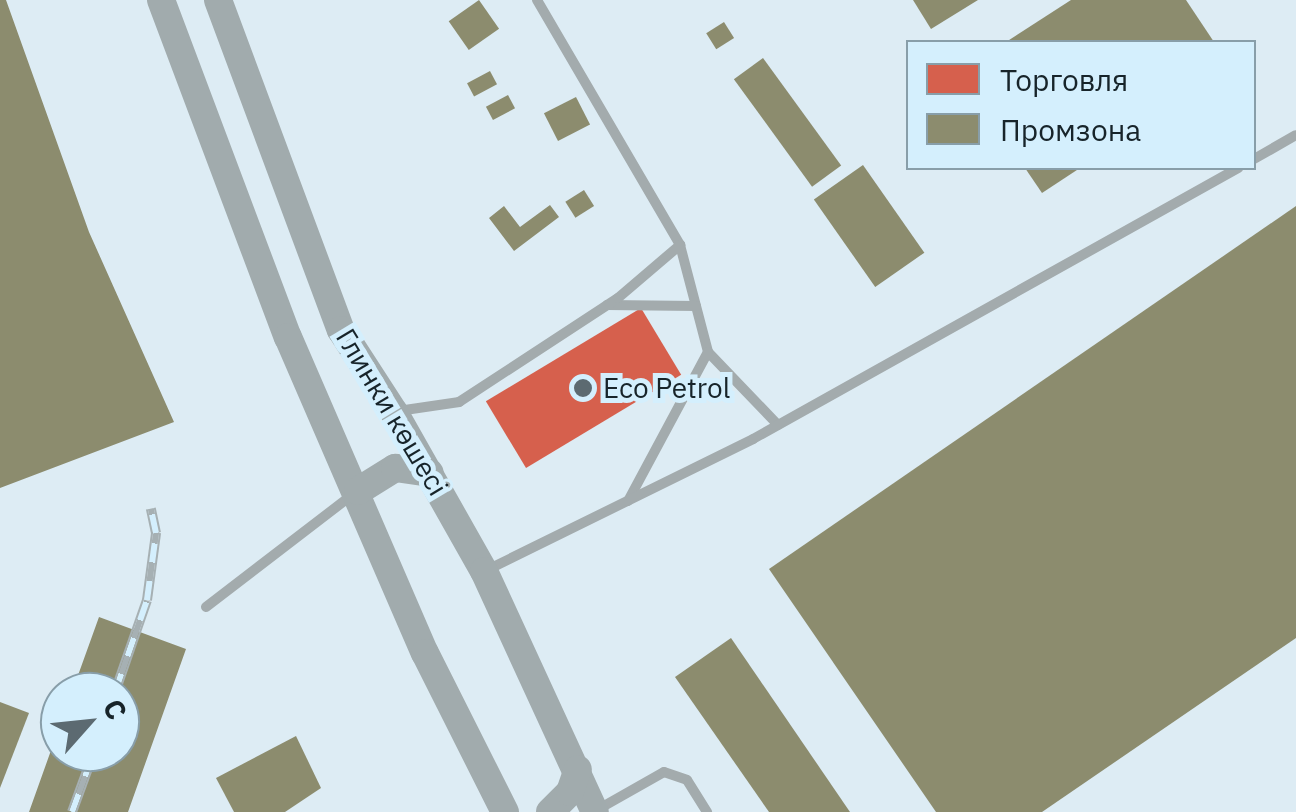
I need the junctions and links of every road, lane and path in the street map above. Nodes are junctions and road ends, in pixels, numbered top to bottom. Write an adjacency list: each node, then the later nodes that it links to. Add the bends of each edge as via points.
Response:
1 (161, 0): 14 (main road, Глинки көшесі, via 288,337)
2 (218, 0): 11 (main road, Глинки көшесі, via 341,330)
3 (537, 0): 7 (lane)
4 (1296, 135): 5 (lane)
5 (1256, 157)
6 (1234, 170): 12 (lane)
7 (680, 245): 8 (lane); 9 (lane)
8 (607, 305): 9 (lane); 11 (lane, via 459,402)
9 (696, 306): 10 (lane)
10 (708, 352): 12 (lane); 15 (lane)
11 (394, 412): 13 (main road, Глинки көшесі)
12 (778, 425): 15 (lane)
13 (430, 474): 14 (main road, via 394,468); 16 (main road, Глинки көшесі)
14 (358, 490): 17 (lane); 19 (main road, Глинки көшесі, via 425,654)
15 (628, 501): 16 (lane)
16 (484, 571): 18 (main road, Глинки көшесі)
17 (206, 607)
18 (578, 769): 20 (main road, via 570,792); 21 (main road, Глинки көшесі)
19 (505, 812)
20 (550, 812)
21 (595, 812): 22 (lane, via 664,772 687,780)
22 (708, 812)

